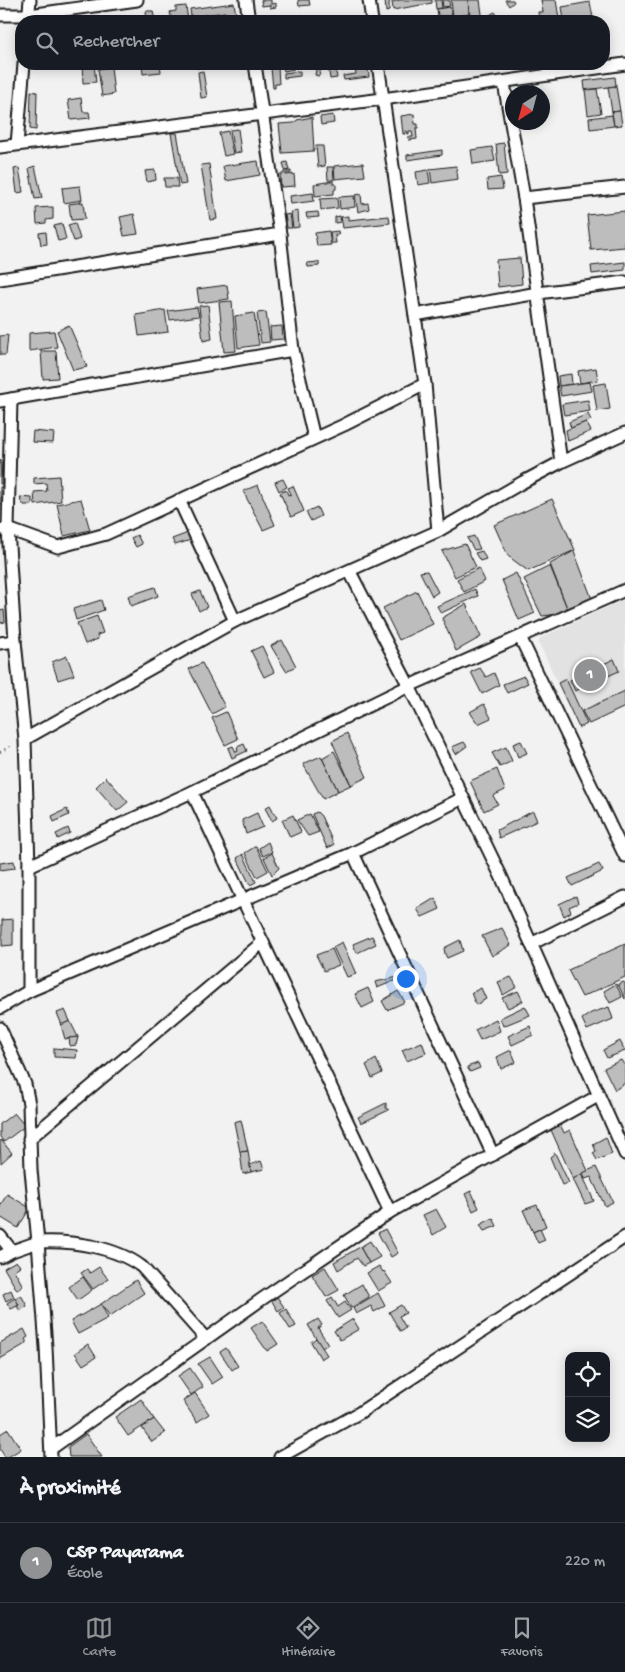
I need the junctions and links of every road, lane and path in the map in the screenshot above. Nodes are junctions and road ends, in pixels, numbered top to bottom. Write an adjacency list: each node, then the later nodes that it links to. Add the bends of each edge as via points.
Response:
1 (30, 0): 6 (street)
2 (137, 0): 7 (street)
3 (246, 0): 8 (street)
4 (368, 0): 9 (street)
5 (0, 15): 10 (street)
6 (29, 15)
7 (47, 15)
8 (248, 15)
9 (371, 15)
10 (15, 17)
11 (625, 64): 12 (street)
12 (610, 66)
13 (23, 70): 20 (street)
14 (256, 70): 19 (street)
15 (379, 70): 18 (street)
16 (587, 70): 17 (street)
17 (504, 83): 18 (street); 23 (street)
18 (383, 99): 19 (street); 28 (street)
19 (263, 114): 20 (street); 24 (street)
20 (17, 144): 21 (street)
21 (0, 147)
22 (625, 187): 23 (street)
23 (524, 198): 27 (street)
24 (280, 234): 25 (street); 29 (street)
25 (0, 279)
26 (625, 282): 27 (street)
27 (538, 293): 28 (street); 34 (street)
28 (415, 315): 30 (street)
29 (293, 350): 31 (street); 33 (street)
30 (425, 384): 33 (street); 37 (street)
31 (6, 400): 36 (street)
32 (625, 433): 34 (street)
33 (314, 438): 35 (street)
34 (561, 462): 37 (street)
35 (179, 500): 36 (street, via 106,534 58,547); 40 (street)
36 (4, 529): 42 (street)
37 (438, 531): 38 (street)
38 (350, 572): 40 (street); 44 (street)
39 (625, 590): 41 (street)
40 (235, 621): 45 (street)
41 (520, 637): 44 (street); 50 (street)
42 (15, 641): 43 (street); 45 (street)
43 (0, 643)
44 (409, 686): 47 (street); 48 (street)
45 (25, 739): 46 (path); 51 (street)
46 (0, 752)
47 (192, 792): 51 (street); 53 (street)
48 (463, 798): 49 (street); 55 (street)
49 (353, 853): 53 (street); 62 (street)
50 (625, 856)
51 (29, 866): 56 (street)
52 (625, 897): 55 (street)
53 (242, 899): 54 (street); 56 (street)
54 (263, 942): 60 (street); 63 (street)
55 (531, 944): 59 (street)
56 (29, 991): 57 (street)
57 (0, 1008)
58 (0, 1028): 60 (street, via 25,1084 29,1104)
59 (598, 1096): 61 (street); 62 (street)
60 (29, 1139): 66 (street)
61 (625, 1154)
62 (493, 1155): 63 (street)
63 (390, 1212): 69 (street)
64 (0, 1236): 67 (street)
65 (625, 1237): 71 (street, via 359,1414)
66 (38, 1242): 67 (street); 69 (street, via 73,1242 132,1259); 70 (street)
67 (12, 1251): 68 (street)
68 (0, 1257)
69 (206, 1339): 70 (street)
70 (52, 1453)
71 (280, 1457)

